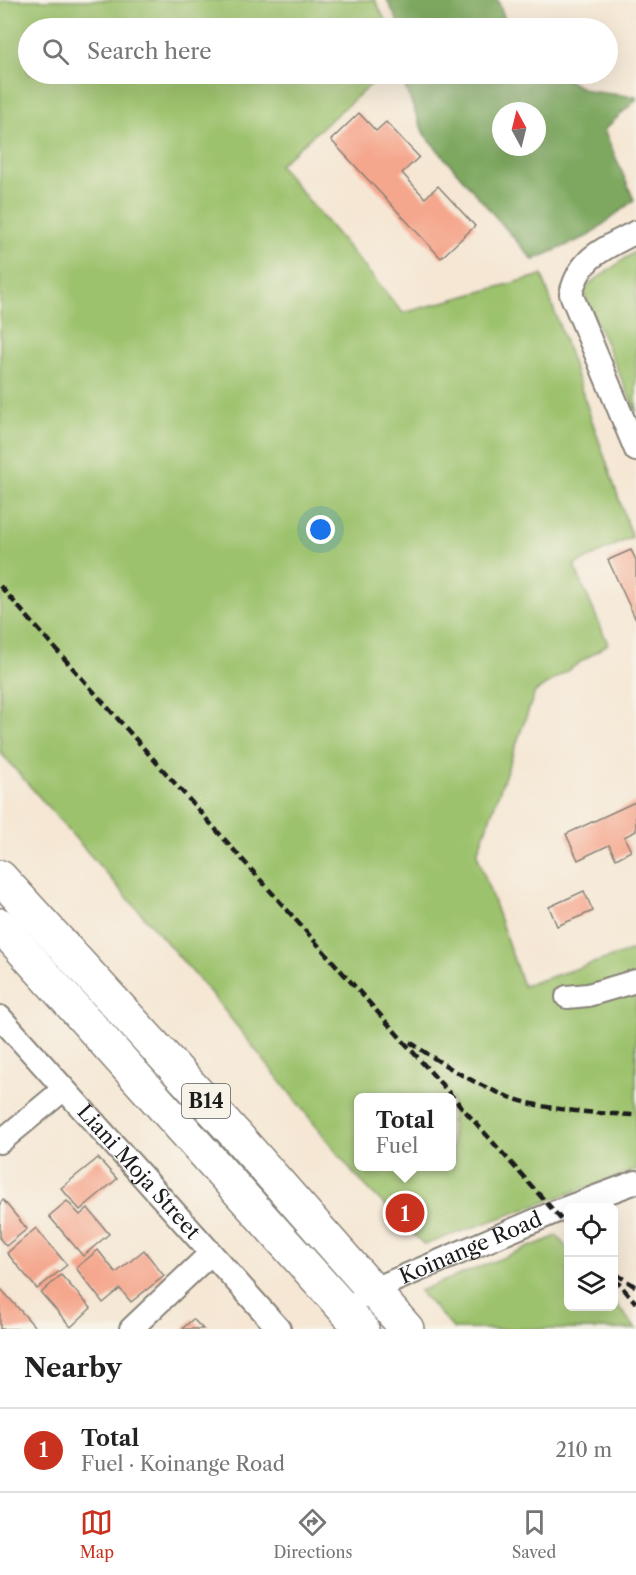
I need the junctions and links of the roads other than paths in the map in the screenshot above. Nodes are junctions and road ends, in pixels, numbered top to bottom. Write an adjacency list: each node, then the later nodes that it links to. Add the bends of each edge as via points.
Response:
1 (636, 231): 2 (street, via 595,254 575,274 571,294)
2 (636, 450)
3 (0, 877): 12 (highway, B14)
4 (0, 925): 13 (highway, B14)
5 (636, 981): 6 (street)
6 (567, 997)
7 (0, 1017): 8 (street, Liani Moja Street)
8 (64, 1089): 9 (street); 11 (street, Liani Moja Street)
9 (0, 1142)
10 (636, 1182): 12 (street, Koinange Road)
11 (211, 1253): 14 (street); 15 (street, Liani Moja Street)
12 (372, 1290): 13 (street, Koinange Road); 16 (highway, B14)
13 (353, 1319)
14 (131, 1329)
15 (279, 1329)
16 (407, 1329)

